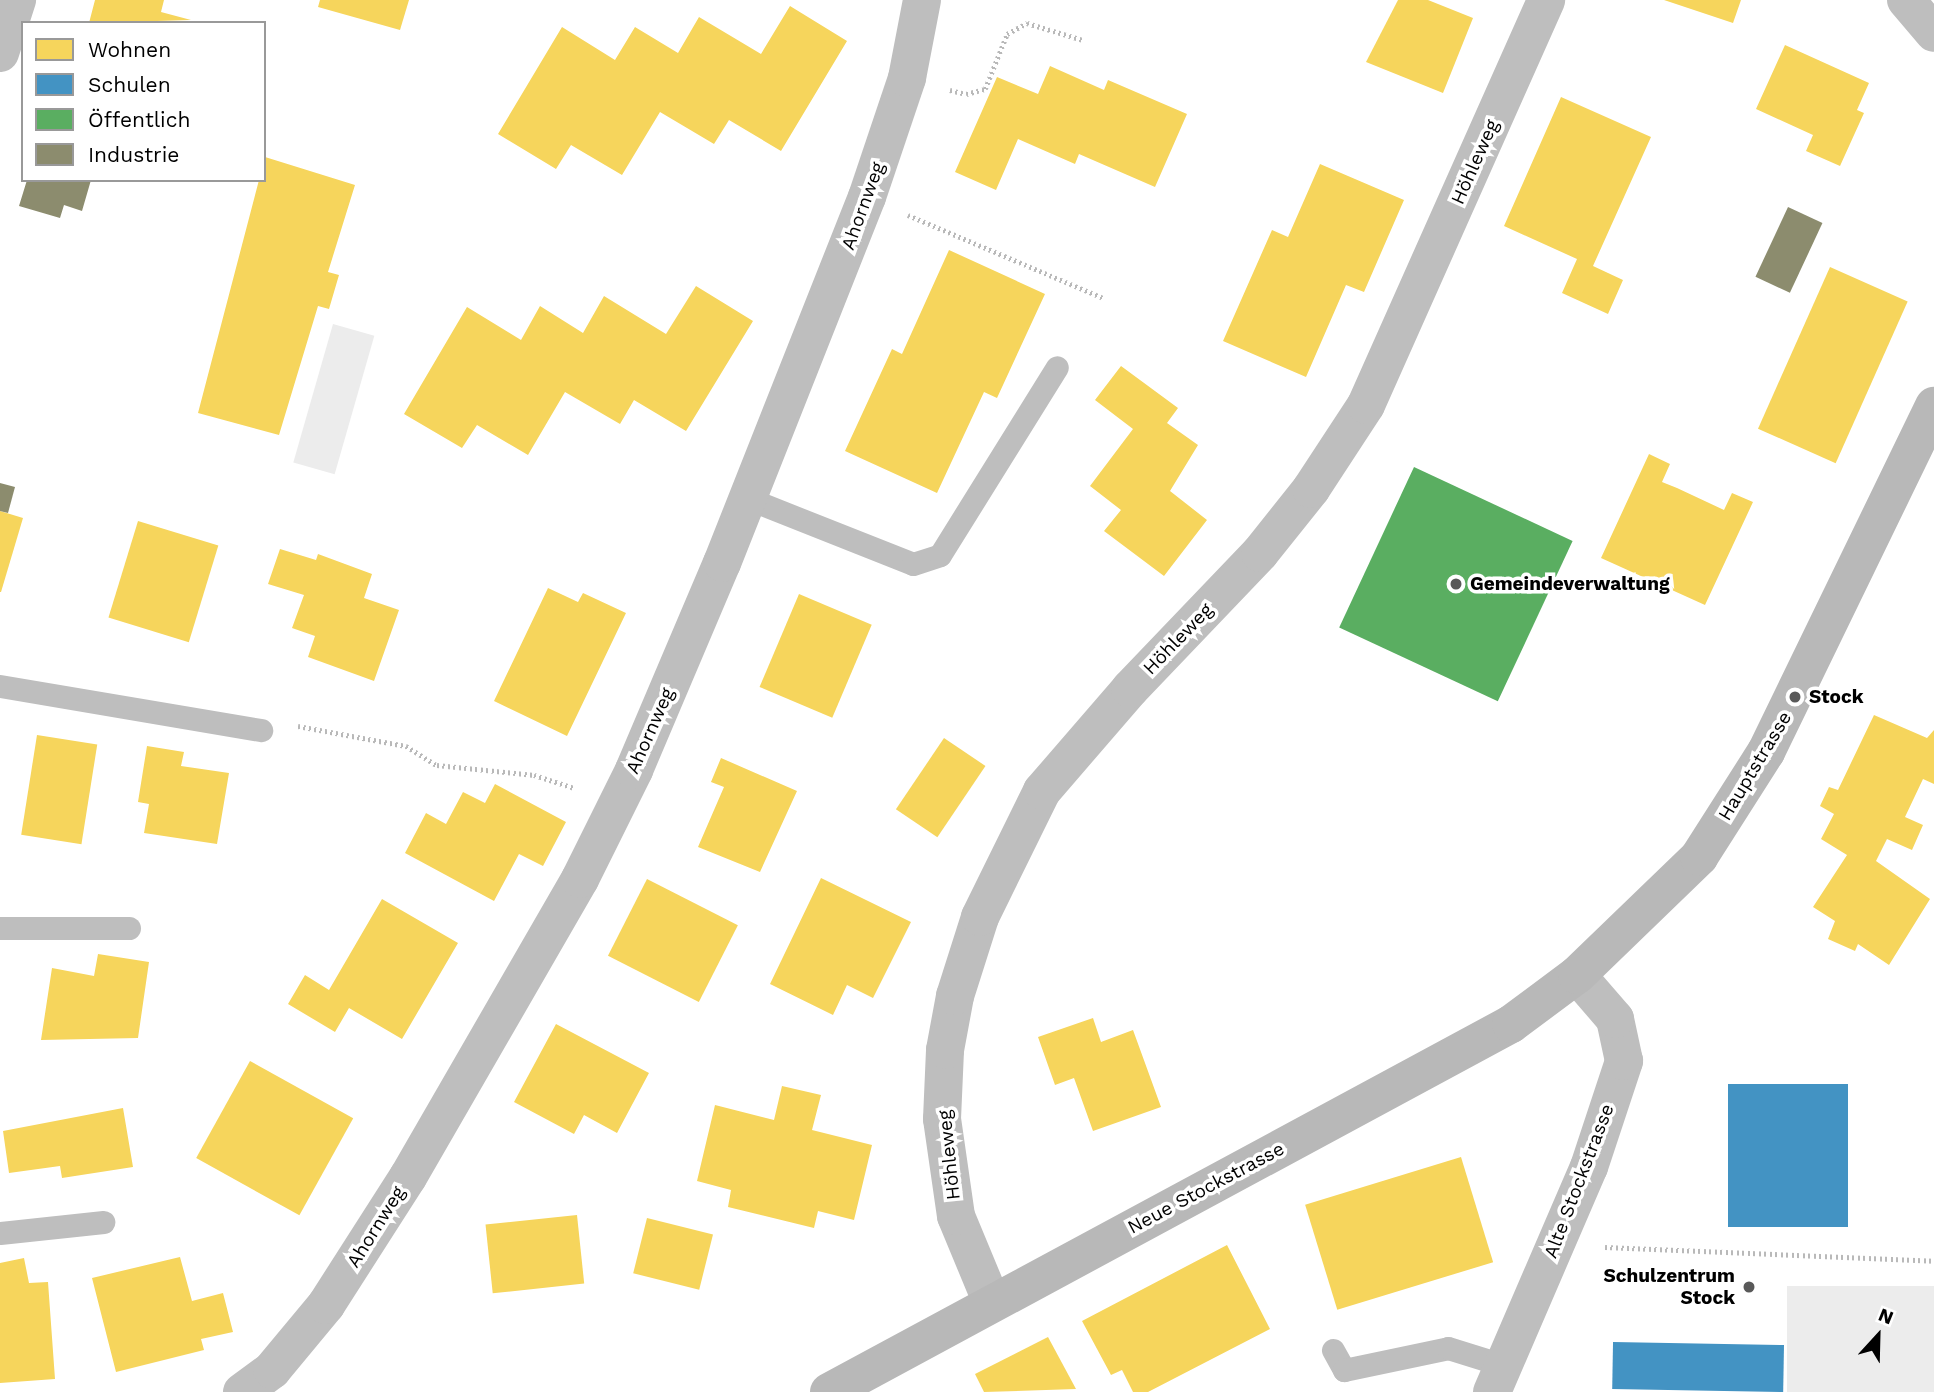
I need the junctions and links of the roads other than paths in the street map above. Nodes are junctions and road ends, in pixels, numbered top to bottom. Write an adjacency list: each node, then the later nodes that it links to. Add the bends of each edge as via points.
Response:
1 (17, 0): 6 (street)
2 (922, 0): 9 (street, Ahornweg, via 907,78 867,197)
3 (1546, 0): 17 (street, Höhleweg, via 1366,405 1311,489 1260,554 1130,690 1042,791 980,917 955,996 945,1050 942,1119 956,1216)
4 (1906, 0): 5 (street)
5 (1934, 33)
6 (0, 53)
7 (1057, 367): 9 (lane, via 940,555 913,564)
8 (1934, 406): 14 (street, Hauptstrasse, via 1766,752 1699,857)
9 (748, 499): 20 (street, Ahornweg, via 618,802 566,902 326,1305 287,1351)
10 (0, 687): 11 (lane)
11 (261, 730)
12 (0, 928): 13 (lane)
13 (129, 928)
14 (1577, 975): 17 (street, Neue Stockstrasse, via 1511,1024); 19 (street, Alte Stockstrasse, via 1615,1019 1624,1060 1589,1167)
15 (103, 1222): 16 (lane)
16 (0, 1233)
17 (992, 1303): 21 (street, Neue Stockstrasse)
18 (1333, 1350): 19 (lane, via 1344,1370 1448,1348)
19 (1498, 1378)
20 (242, 1392)
21 (829, 1392)

